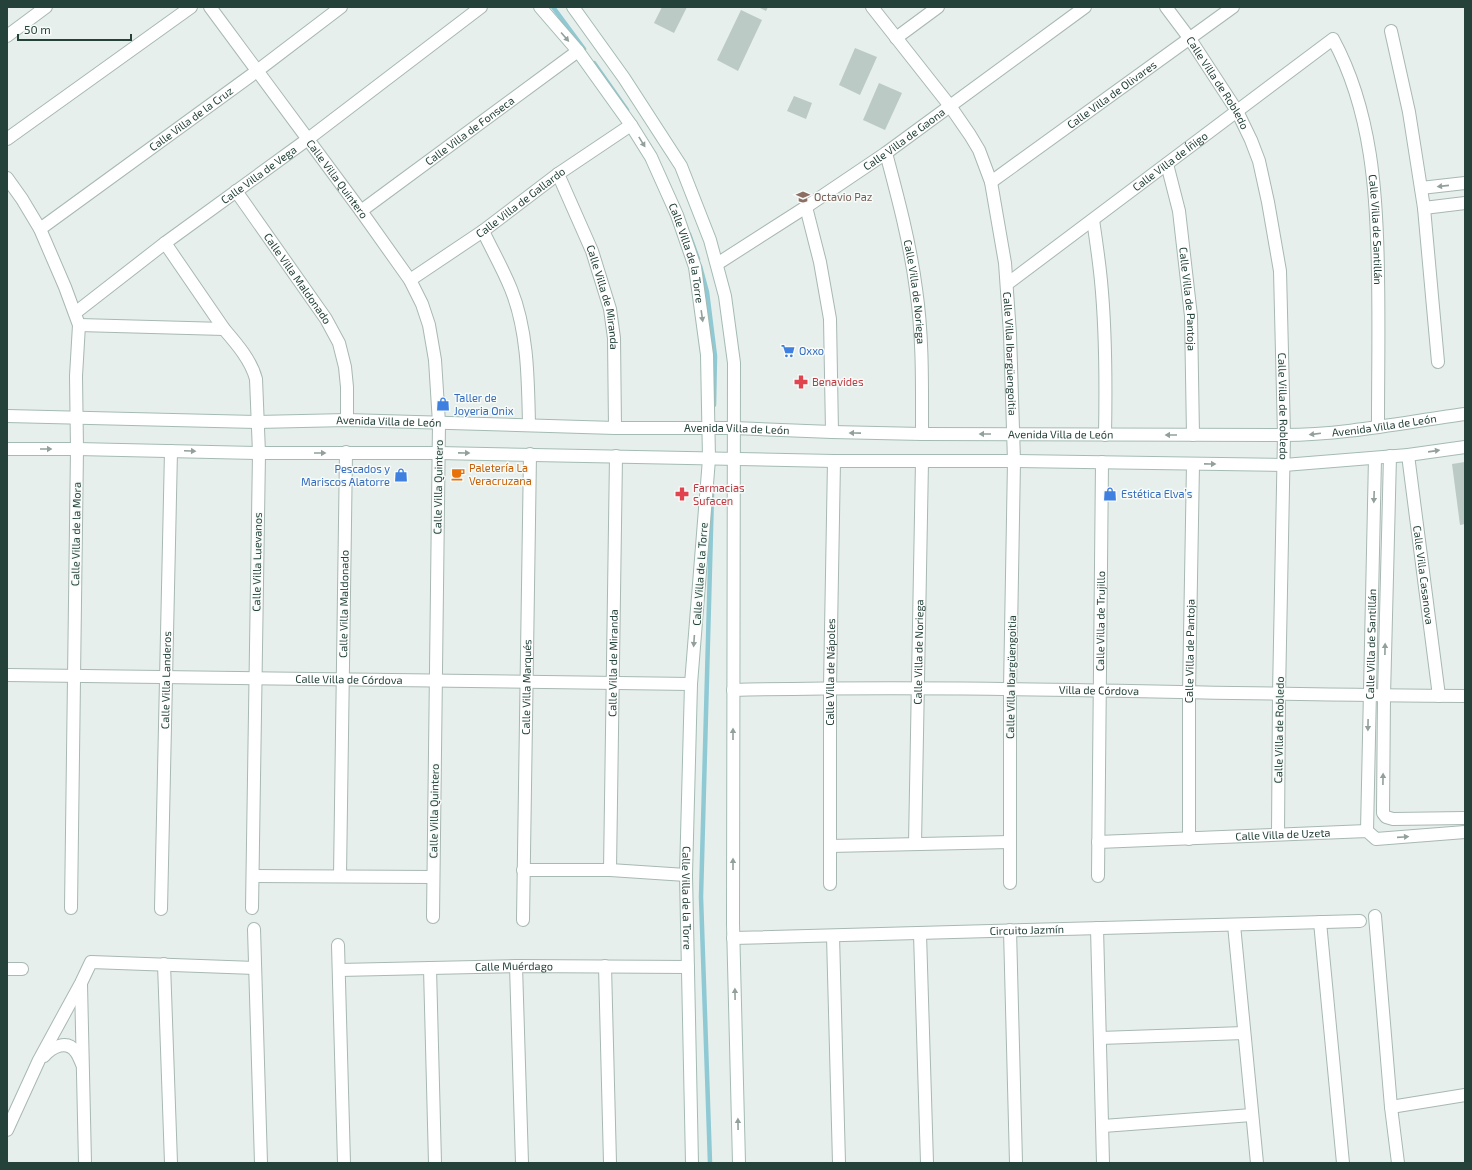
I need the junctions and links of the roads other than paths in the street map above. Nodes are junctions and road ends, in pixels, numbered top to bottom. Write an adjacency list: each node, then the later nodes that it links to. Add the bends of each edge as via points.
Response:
1 (46, 7): 14 (street)
2 (191, 7): 23 (street)
3 (210, 7): 19 (street, Calle Villa Quintero)
4 (341, 7): 19 (street, Calle Villa de la Cruz)
5 (481, 7): 24 (street, Calle Villa de Vega)
6 (540, 7): 18 (street, Calle Villa de la Torre, one-way to 18)
7 (573, 7): 41 (street, via 624,78 681,166)
8 (872, 7): 15 (street, Calle Villa Ibargüengoitia)
9 (938, 7): 15 (street)
10 (1085, 7): 20 (street, Calle Villa de Gaona)
11 (1166, 7): 16 (street, Calle Villa de Robledo)
12 (1233, 7): 16 (street, Calle Villa de Olivares)
13 (1391, 32): 31 (street, via 1409,112)
14 (7, 36)
15 (896, 38): 20 (street, Calle Villa Ibargüengoitia)
16 (1190, 39): 21 (street, Calle Villa de Robledo); 29 (street, Calle Villa de Olivares)
17 (1333, 39): 21 (street, Calle Villa de Íñigo); 55 (street, Calle Villa de Santillán, via 1344,60 1358,99 1368,145 1377,217)
18 (578, 51): 22 (street, Calle Villa de la Torre); 36 (street, Calle Villa de Fonseca)
19 (257, 71): 24 (street, Calle Villa Quintero); 38 (street, Calle Villa de la Cruz)
20 (950, 106): 25 (street, Calle Villa de Gaona); 29 (street, Calle Villa Ibargüengoitia, via 979,150)
21 (1237, 111): 26 (street, Calle Villa de Íñigo); 64 (street, Calle Villa de Robledo, via 1252,140 1259,161 1280,271)
22 (631, 125): 27 (street, Calle Villa de Gallardo); 57 (street, Calle Villa de la Torre, one-way to 57, via 651,157 674,208 695,267 707,356)
23 (7, 139)
24 (308, 139): 32 (street, Calle Villa de Vega); 36 (street, Calle Villa Quintero)
25 (886, 153): 34 (street, Calle Villa de Gaona); 60 (street, Calle Villa de Noriega, via 903,218 916,288 922,368)
26 (1167, 164): 37 (street, Calle Villa de Íñigo); 63 (street, Calle Villa de Pantoja, via 1179,211 1191,316)
27 (558, 174): 39 (street, Calle Villa de Gallardo); 56 (street, Calle Villa de Miranda, via 592,251 610,309 614,338)
28 (7, 178): 38 (street, Calle Villa de la Mora)
29 (991, 182): 43 (street, Calle Villa Ibargüengoitia)
30 (1465, 183): 31 (street, one-way to 31)
31 (1421, 188): 35 (street)
32 (236, 191): 40 (street, Calle Villa de Vega); 51 (street, Calle Villa Maldonado, via 326,319 339,343 345,367)
33 (1465, 203): 35 (street)
34 (806, 207): 41 (street, Calle Villa de Gaona); 59 (street, via 820,262 830,319)
35 (1424, 208): 47 (street)
36 (361, 211): 42 (street, Calle Villa Quintero)
37 (1093, 220): 43 (street, Calle Villa de Íñigo); 62 (street, via 1104,318)
38 (40, 229): 44 (street, Calle Villa de la Mora)
39 (483, 231): 42 (street, Calle Villa de Gallardo); 54 (street, via 511,290 522,326 527,361)
40 (165, 243): 44 (street, Calle Villa de Vega); 46 (street, Calle Villa Luevanos)
41 (717, 264): 58 (street, via 725,296 734,363)
42 (410, 280): 53 (street, Calle Villa Quintero, via 429,325 435,360)
43 (1007, 284): 61 (street, Calle Villa Ibargüengoitia)
44 (75, 313): 45 (street, Calle Villa de la Mora)
45 (79, 325): 46 (street); 50 (street, Calle Villa de la Mora)
46 (224, 329): 52 (street, Calle Villa Luevanos, via 254,371)
47 (1438, 362)
48 (1465, 414): 55 (street, Avenida Villa de León)
49 (7, 416): 50 (street, Avenida Villa de León)
50 (77, 418): 52 (street, Avenida Villa de León); 67 (street, Calle Villa de la Mora)
51 (347, 420): 52 (street, Avenida Villa de León); 53 (street, Avenida Villa de León)
52 (258, 422): 70 (street, Calle Villa Luevanos)
53 (439, 423): 54 (street, Avenida Villa de León); 71 (street, Calle Villa Quintero)
54 (529, 425): 56 (street, Avenida Villa de León)
55 (1378, 426): 64 (street, Avenida Villa de León, one-way to 64)
56 (615, 428): 57 (street, Avenida Villa de León)
57 (707, 428): 58 (street, Avenida Villa de León); 78 (street, Calle Villa de la Torre)
58 (734, 428): 59 (street, Avenida Villa de León); 76 (street)
59 (832, 432): 60 (street, Avenida Villa de León, one-way to 59)
60 (922, 434): 61 (street, Avenida Villa de León, one-way to 60)
61 (1014, 434): 62 (street, Avenida Villa de León); 81 (street, Calle Villa Ibargüengoitia)
62 (1105, 435): 63 (street, Avenida Villa de León, one-way to 62)
63 (1192, 435): 64 (street, Avenida Villa de León)
64 (1284, 436): 84 (street, Calle Villa de Robledo)
65 (1465, 447): 73 (street, one-way to 65)
66 (7, 449): 67 (street, one-way to 67)
67 (77, 449): 68 (street); 86 (street, Calle Villa de la Mora)
68 (171, 451): 70 (street, one-way to 70); 87 (street, Calle Villa Landeros)
69 (346, 452): 70 (street, one-way to 69); 71 (street); 89 (street, Calle Villa Maldonado)
70 (259, 453): 88 (street, Calle Villa Luevanos)
71 (438, 453): 72 (street, one-way to 72); 90 (street, Calle Villa Quintero)
72 (530, 454): 74 (street); 91 (street, Calle Villa Marqués)
73 (1408, 455): 75 (street); 103 (street, Calle Villa Casanova)
74 (616, 456): 78 (street); 92 (street, Calle Villa de Miranda)
75 (1390, 456): 77 (street); 102 (street, Calle Villa de Santillán, one-way to 75)
76 (733, 458): 78 (street); 79 (street); 97 (street)
77 (1375, 458): 84 (street); 101 (street, Calle Villa de Santillán, one-way to 101)
78 (709, 459): 93 (street, Calle Villa de la Torre, one-way to 93)
79 (834, 461): 80 (street); 94 (street, Calle Villa de Nápoles)
80 (922, 461): 81 (street); 95 (street, Calle Villa de Noriega)
81 (1014, 461): 82 (street); 96 (street, Calle Villa Ibargüengoitia)
82 (1102, 462): 83 (street); 98 (street, Calle Villa de Trujillo)
83 (1193, 464): 84 (street, one-way to 84); 99 (street, Calle Villa de Pantoja)
84 (1284, 465): 100 (street, Calle Villa de Robledo)
85 (7, 675): 86 (street, Calle Villa de Córdova)
86 (74, 676): 87 (street, Calle Villa de Córdova); 123 (street, Calle Villa de la Mora)
87 (166, 677): 88 (street, Calle Villa de Córdova); 124 (street, Calle Villa Landeros)
88 (256, 678): 89 (street, Calle Villa de Córdova); 117 (street, Calle Villa Luevanos)
89 (343, 679): 90 (street, Calle Villa de Córdova); 118 (street, Calle Villa Maldonado)
90 (436, 680): 91 (street, Calle Villa de Córdova); 120 (street, Calle Villa Quintero)
91 (526, 681): 92 (street, Calle Villa de Córdova); 114 (street, Calle Villa Marqués)
92 (613, 682): 93 (street, Calle Villa de Córdova); 115 (street, Calle Villa de Miranda)
93 (691, 684): 116 (street, Calle Villa de la Torre)
94 (830, 688): 95 (street, Villa de Córdova); 97 (street, Villa de Córdova); 113 (street, Calle Villa de Nápoles)
95 (918, 688): 96 (street, Villa de Córdova); 112 (street, Calle Villa de Noriega)
96 (1010, 689): 98 (street, Villa de Córdova); 110 (street, Calle Villa Ibargüengoitia)
97 (733, 690): 137 (street, one-way to 97)
98 (1099, 690): 99 (street, Villa de Córdova); 111 (street, Calle Villa de Trujillo)
99 (1189, 693): 100 (street, Villa de Córdova); 109 (street, Calle Villa de Pantoja)
100 (1279, 694): 101 (street, Villa de Córdova); 108 (street, Calle Villa de Robledo)
101 (1369, 696): 102 (street, Villa de Córdova); 106 (street, Calle Villa de Santillán, one-way to 106)
102 (1384, 696): 103 (street, Villa de Córdova); 105 (street, Calle Villa de Santillán, one-way to 102, via 1393,819 1383,813)
103 (1439, 696): 104 (street, Villa de Córdova)
104 (1465, 696)
105 (1465, 818)
106 (1367, 831): 107 (street, Calle Villa de Uzeta, one-way to 107, via 1376,838); 108 (street, Calle Villa de Uzeta)
107 (1465, 832)
108 (1278, 834): 109 (street, Calle Villa de Uzeta)
109 (1189, 839): 111 (street, Calle Villa de Uzeta)
110 (1010, 842): 112 (street); 121 (street, Calle Villa Ibargüengoitia)
111 (1098, 842): 119 (street, Calle Villa de Trujillo)
112 (915, 844): 113 (street)
113 (830, 846): 122 (street, Calle Villa de Nápoles)
114 (523, 870): 115 (street); 128 (street, Calle Villa Marqués)
115 (610, 870): 116 (street)
116 (686, 875): 142 (street, Calle Villa de la Torre)
117 (253, 876): 118 (street); 125 (street, Calle Villa Luevanos)
118 (340, 876): 120 (street)
119 (1098, 876)
120 (433, 877): 127 (street, Calle Villa Quintero)
121 (1010, 883)
122 (830, 884)
123 (71, 908)
124 (161, 908)
125 (252, 908)
126 (1375, 916): 154 (street)
127 (433, 917)
128 (523, 920)
129 (1360, 921): 130 (street, Circuito Jazmín)
130 (1320, 922): 131 (street, Circuito Jazmín); 172 (street)
131 (1234, 925): 132 (street, Circuito Jazmín); 149 (street)
132 (1097, 928): 134 (street, Circuito Jazmín); 150 (street)
133 (254, 930): 143 (street)
134 (1010, 930): 135 (street, Circuito Jazmín); 169 (street)
135 (920, 934): 136 (street, Circuito Jazmín); 168 (street)
136 (832, 936): 137 (street, Circuito Jazmín); 167 (street)
137 (733, 938): 166 (street, one-way to 137)
138 (338, 945): 147 (street)
139 (164, 964): 143 (street); 148 (street, via 91,962); 159 (street)
140 (516, 966): 141 (street, Calle Muérdago); 144 (street, Calle Muérdago); 163 (street)
141 (605, 966): 142 (street, Calle Muérdago); 164 (street)
142 (688, 966): 165 (street, Calle Villa de la Torre)
143 (255, 968): 160 (street)
144 (430, 968): 147 (street, Calle Muérdago); 162 (street)
145 (7, 969): 146 (street)
146 (22, 969)
147 (339, 970): 161 (street)
148 (81, 983): 151 (street); 152 (street)
149 (1244, 1033): 150 (street); 155 (street)
150 (1100, 1038): 156 (street)
151 (39, 1060): 152 (street, via 55,1046 62,1045 73,1049); 157 (street)
152 (83, 1065): 158 (street)
153 (1465, 1095): 154 (street)
154 (1391, 1107): 173 (street)
155 (1252, 1115): 156 (street); 171 (street)
156 (1102, 1126): 170 (street)
157 (7, 1130)
158 (85, 1163)
159 (171, 1163)
160 (261, 1163)
161 (344, 1163)
162 (434, 1163)
163 (522, 1163)
164 (610, 1163)
165 (692, 1163)
166 (739, 1163)
167 (839, 1163)
168 (927, 1163)
169 (1016, 1163)
170 (1103, 1163)
171 (1257, 1163)
172 (1343, 1163)
173 (1398, 1163)

